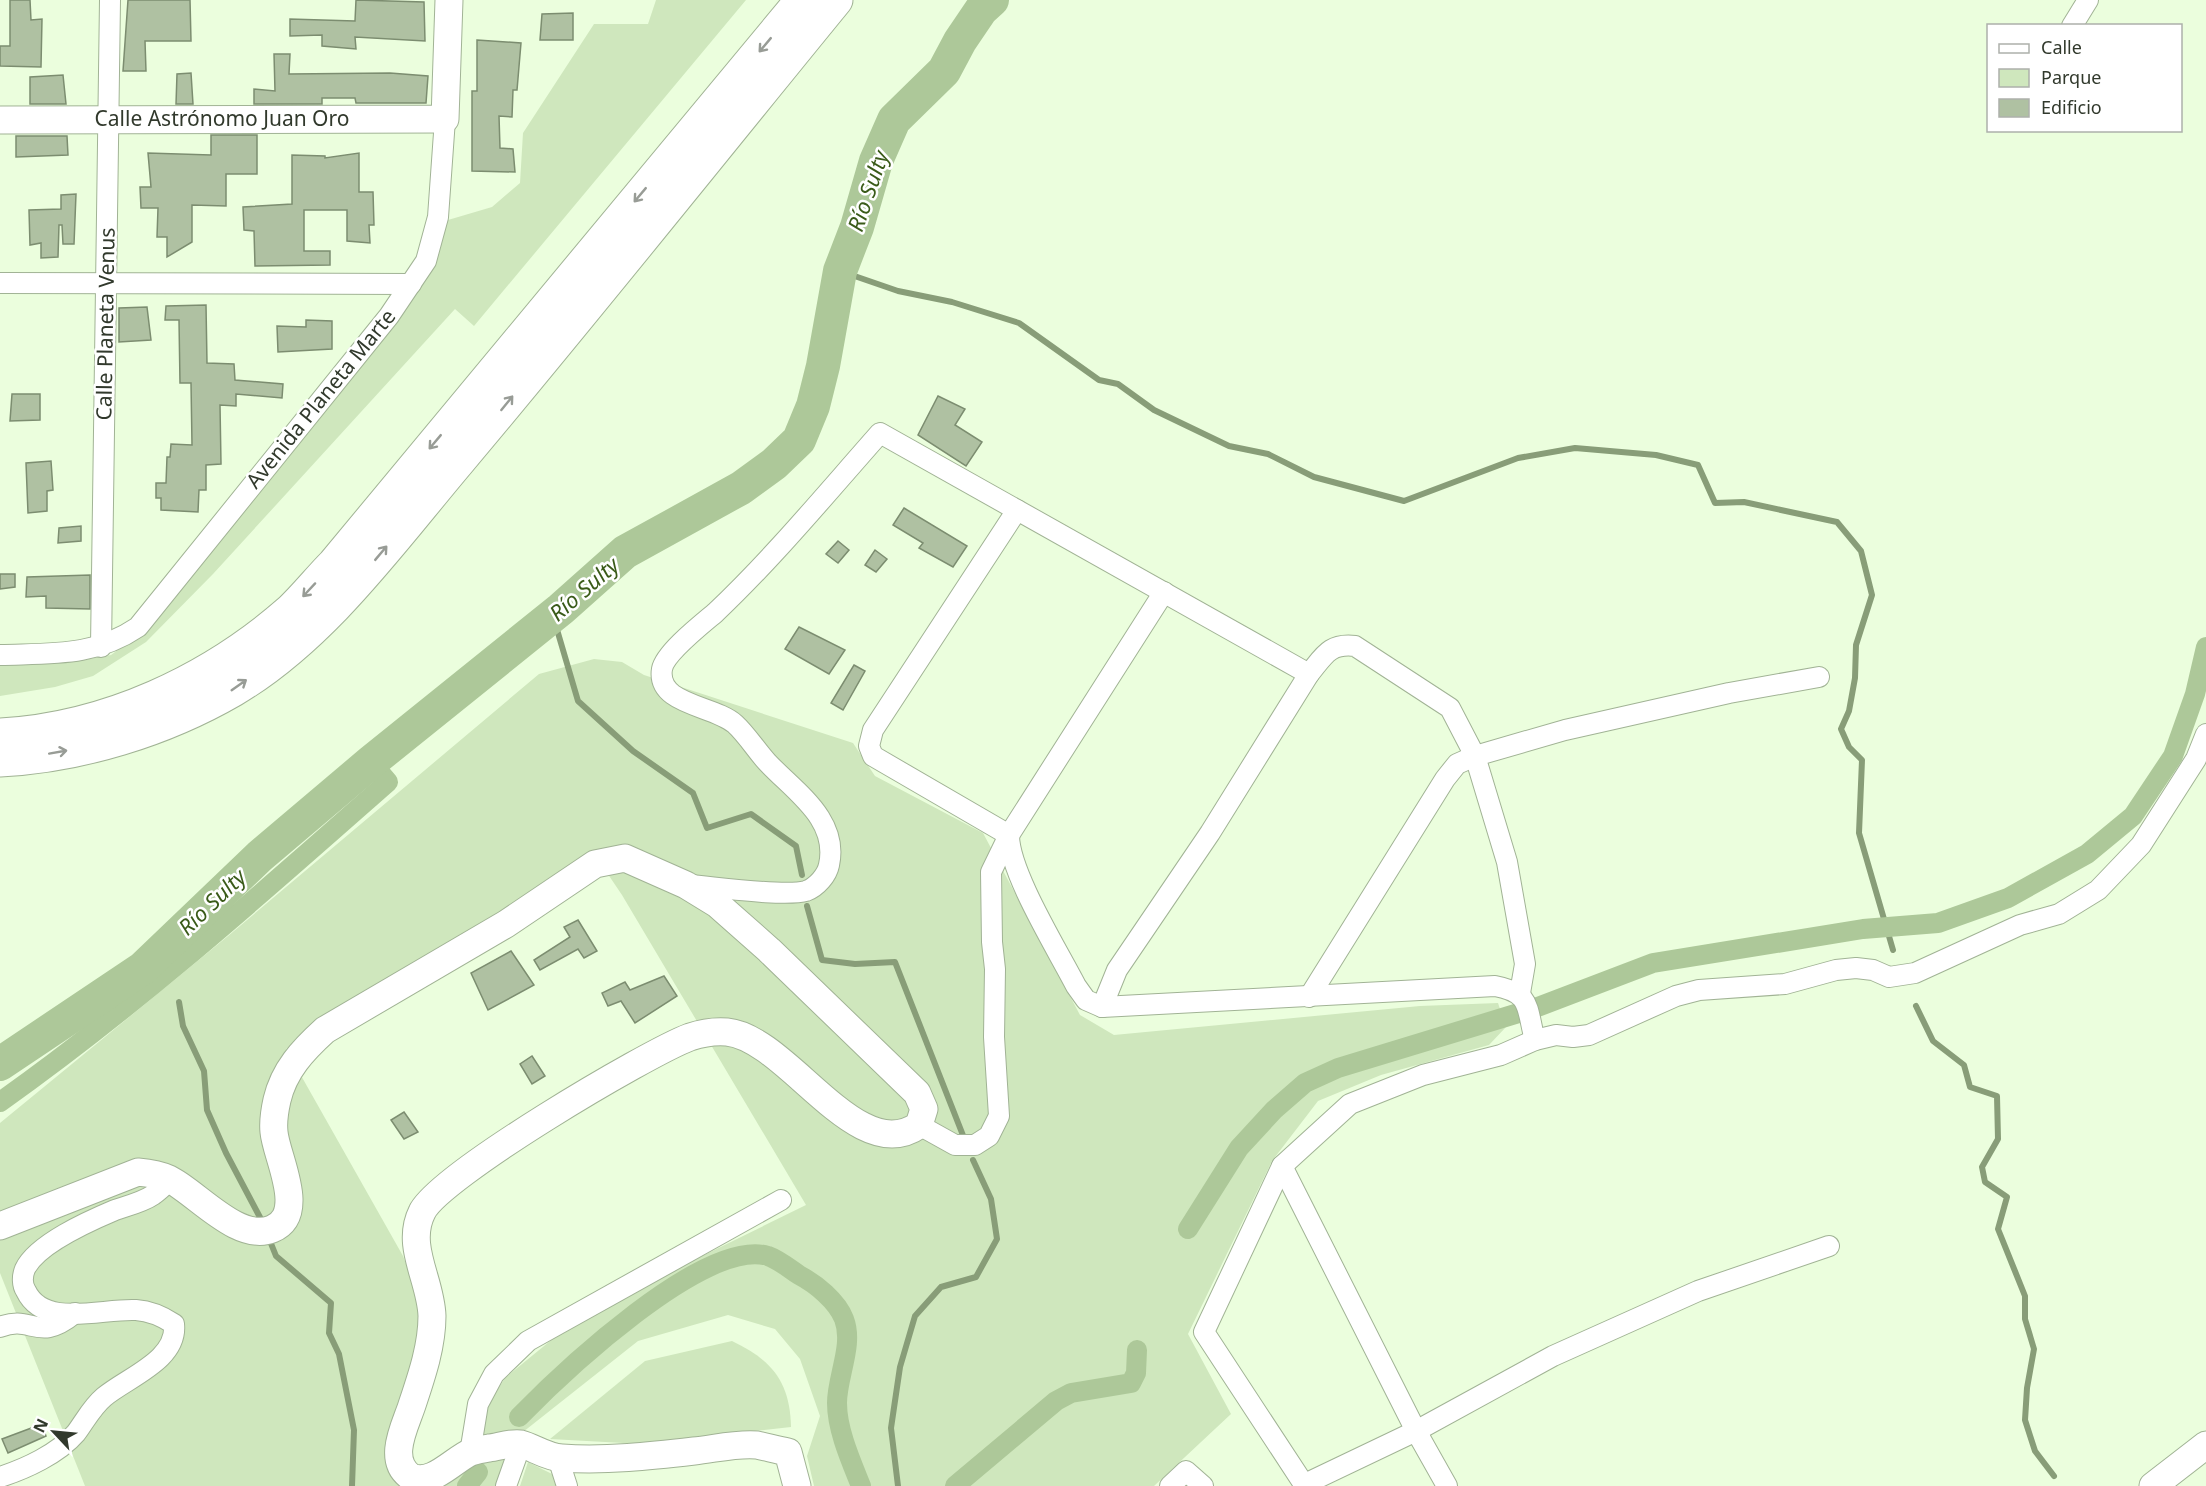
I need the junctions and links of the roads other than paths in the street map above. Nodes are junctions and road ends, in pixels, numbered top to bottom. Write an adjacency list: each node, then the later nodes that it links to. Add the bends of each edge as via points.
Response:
1 (110, 0): 9 (street, Calle Planeta Venus)
2 (449, 0): 7 (street, Avenida Planeta Marte)
3 (802, 0): 20 (highway, one-way to 20, via 334,564 290,610 227,659 167,692 82,723)
4 (836, 0): 22 (highway, one-way to 4, via 95,746 166,723 234,689 295,644 351,588 490,423)
5 (2088, 0): 6 (street)
6 (2073, 24)
7 (445, 119): 9 (street, Calle Astrónomo Juan Oro); 11 (street, Avenida Planeta Marte, via 438,217 426,261)
8 (0, 120): 9 (street, Calle Astrónomo Juan Oro)
9 (110, 120): 12 (street, Calle Planeta Venus)
10 (0, 283): 12 (street)
11 (411, 284): 12 (street); 15 (street, Avenida Planeta Marte, via 138,627 117,642)
12 (106, 285): 15 (street, Calle Planeta Venus)
13 (1017, 510): 14 (street); 23 (street, via 873,730 869,746 873,756); 24 (street, via 880,433 746,583 675,650 662,667 662,683 673,696 735,723 767,762 815,808 830,837 832,852 827,874 807,891)
14 (1164, 592): 17 (street); 23 (street)
15 (101, 647): 16 (street, Avenida Planeta Marte)
16 (0, 656)
17 (1309, 674): 21 (street, via 1328,651 1341,644 1355,646 1450,708); 27 (street, via 1210,833 1117,970)
18 (1818, 677): 21 (street, via 1565,730)
19 (2206, 734): 28 (street, via 2196,759 2141,845 2098,890 2059,914 2020,925 1915,973 1889,977 1856,968 1785,984 1700,990 1676,996 1589,1035 1556,1035)
20 (0, 735)
21 (1474, 756): 25 (street, via 1507,862 1525,964); 26 (street, via 1457,764 1445,779)
22 (0, 760)
23 (1009, 835): 27 (street, via 1009,850 1017,870 1076,986 1086,1000); 29 (street, via 991,872 999,1116 990,1136 975,1145 955,1144)
24 (686, 885): 29 (street, via 717,904 769,950 917,1093 924,1108); 31 (street, via 625,858 595,864 506,924 325,1030 300,1053 285,1076 277,1100 274,1131 289,1189 289,1207 272,1229 237,1225)
25 (1522, 995): 26 (street, via 1495,986 1476,986); 28 (street)
26 (1309, 998): 27 (street)
27 (1102, 1007)
28 (1535, 1040): 30 (street, via 1501,1055 1423,1076 1350,1104)
29 (920, 1125): 40 (street, via 908,1133 880,1134 828,1102 753,1042 730,1032 707,1033 689,1038 599,1084 475,1165 437,1193 424,1208 417,1225 416,1240 432,1318 428,1351 399,1443 398,1459 407,1473 422,1481 435,1478)
30 (1282, 1166): 37 (street); 43 (street, via 1204,1332)
31 (170, 1180): 33 (street, via 138,1172); 35 (street, via 152,1196 86,1224 30,1259 23,1273 30,1300 60,1314)
32 (781, 1200): 40 (street, via 528,1341 494,1374 478,1404)
33 (0, 1226)
34 (1830, 1246): 37 (street, via 1698,1291 1553,1356)
35 (75, 1313): 36 (street, via 50,1329 20,1323); 42 (street, via 152,1313 174,1324 175,1335 170,1349 104,1397 75,1434 58,1448)
36 (0, 1327)
37 (1416, 1431): 43 (street); 49 (street)
38 (521, 1444): 40 (street); 41 (street); 44 (street)
39 (2206, 1444): 50 (street)
40 (470, 1453)
41 (558, 1458): 45 (street); 46 (street, via 640,1456 754,1444 788,1452)
42 (0, 1477)
43 (1305, 1485)
44 (506, 1486)
45 (567, 1486)
46 (797, 1486)
47 (1170, 1486): 48 (street, via 1186,1471)
48 (1203, 1486)
49 (1447, 1486)
50 (2153, 1486)

